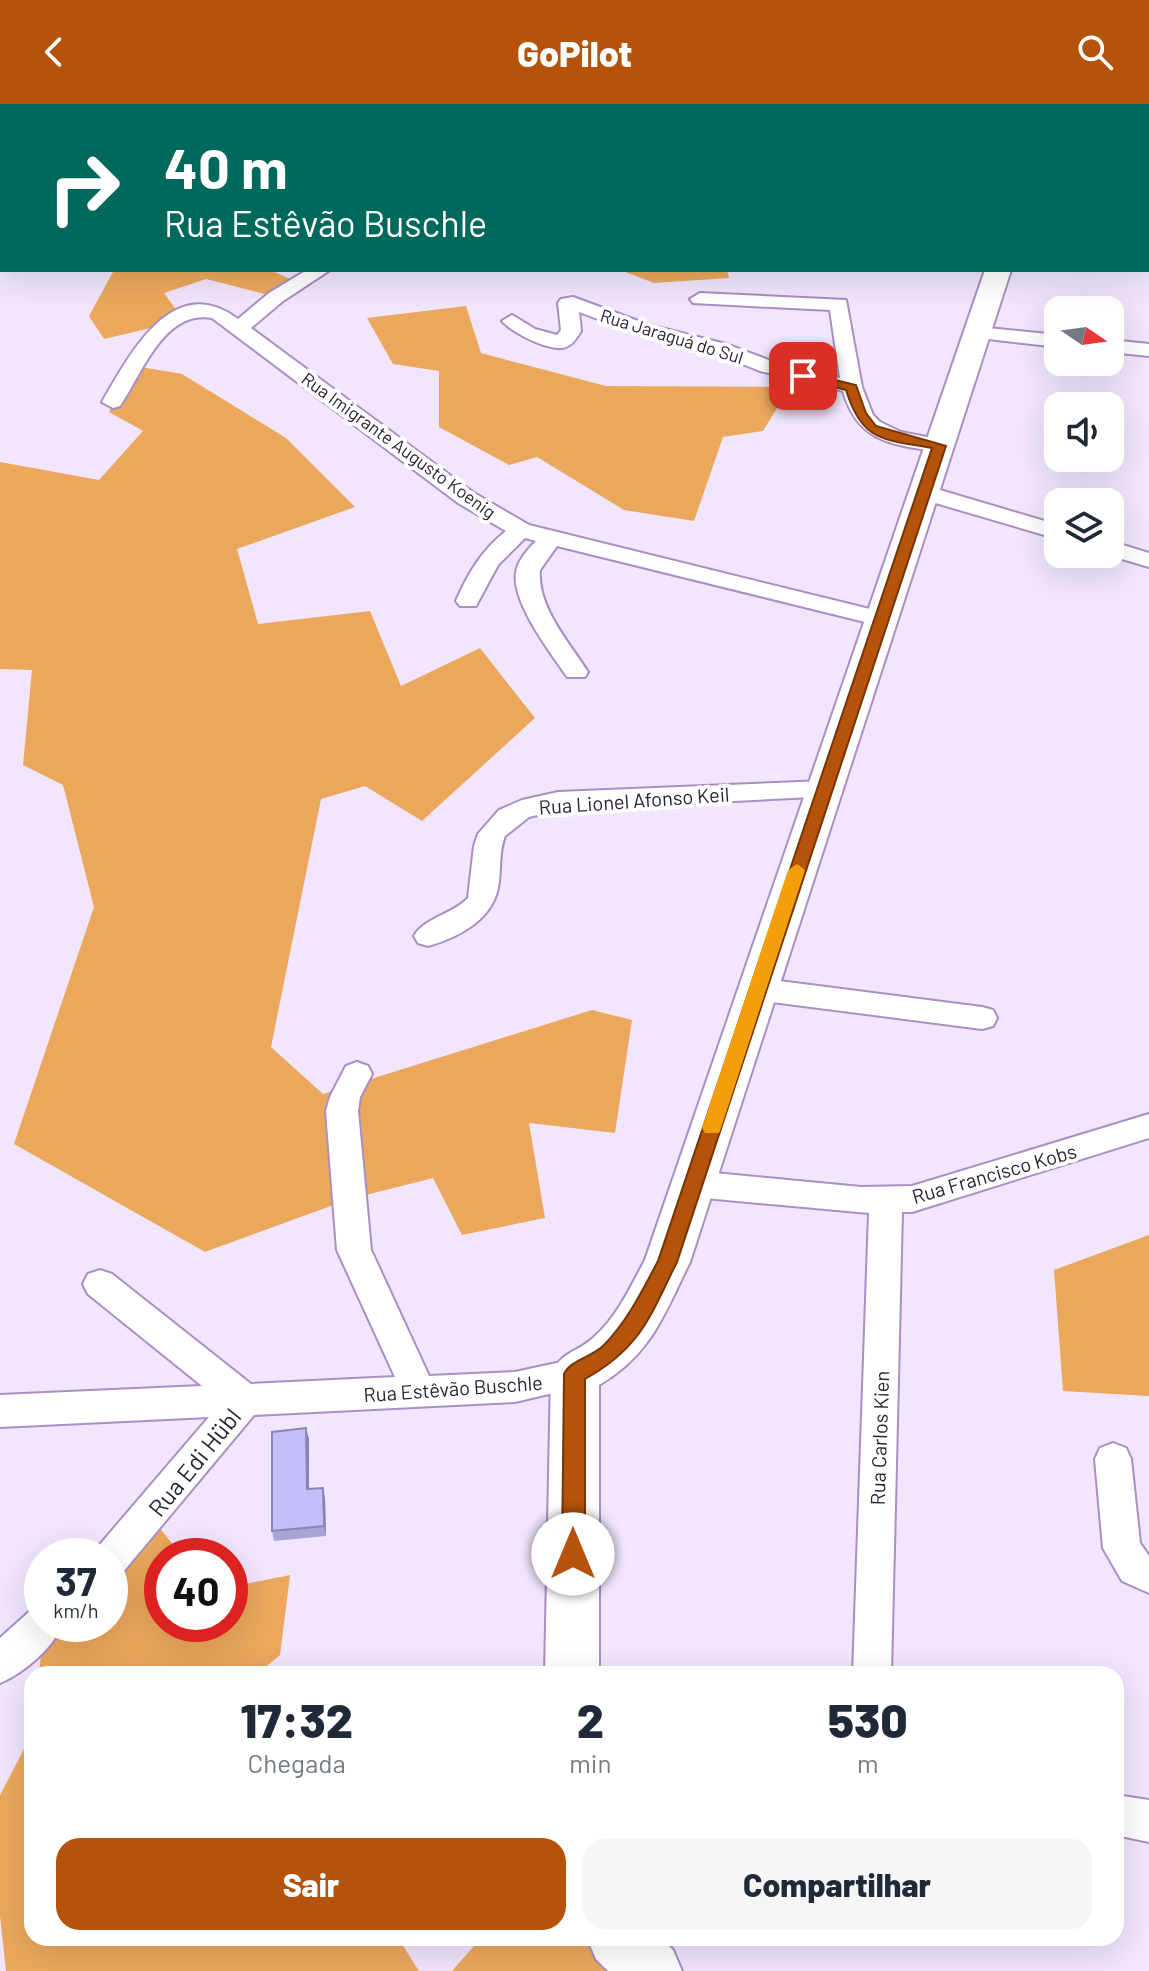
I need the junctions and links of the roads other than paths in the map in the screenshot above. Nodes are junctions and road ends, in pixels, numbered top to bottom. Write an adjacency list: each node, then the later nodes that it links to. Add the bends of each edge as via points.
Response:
1 (317, 272): 5 (street)
2 (997, 272): 6 (street, Rua Estêvão Buschle)
3 (700, 299): 10 (street, via 839,304)
4 (512, 321): 10 (street, Rua Jaraguá do Sul, via 528,333 562,342 571,331 570,302 767,367)
5 (240, 327): 11 (street, Rua Imigrante Augusto Koenig, via 208,311 180,315 160,332); 15 (street, Rua Imigrante Augusto Koenig, via 466,498)
6 (978, 333): 7 (street); 12 (street, Rua Estêvão Buschle)
7 (1044, 340)
8 (1124, 347): 9 (street)
9 (1149, 350)
10 (852, 387): 12 (street, via 860,414 872,429)
11 (113, 402)
12 (939, 446): 13 (street, Rua Estêvão Buschle)
13 (923, 492): 14 (street); 20 (street, Rua Estêvão Buschle)
14 (1044, 528)
15 (521, 530): 16 (street, Rua Imigrante Augusto Koenig); 19 (street, via 484,564)
16 (551, 539): 20 (street, Rua Imigrante Augusto Koenig); 21 (street, via 530,564 527,582)
17 (1124, 552): 18 (street)
18 (1149, 560)
19 (468, 601)
20 (881, 619): 22 (street, Rua Estêvão Buschle)
21 (576, 672)
22 (824, 790): 23 (street, Rua Lionel Afonso Keil, via 558,801 518,811 490,834 479,903 463,919); 24 (street, Rua Estêvão Buschle)
23 (428, 936)
24 (757, 989): 25 (street); 28 (street, Rua Estêvão Buschle)
25 (982, 1018)
26 (357, 1074): 32 (street, via 342,1111 354,1250)
27 (1149, 1126): 29 (street, Rua Francisco Kobs, via 938,1192)
28 (694, 1184): 29 (street, Rua Francisco Kobs); 31 (street, Rua Estêvão Buschle, via 667,1262 634,1326 608,1355)
29 (886, 1202): 41 (street, Rua Carlos Kien)
30 (100, 1284): 33 (street)
31 (575, 1374): 32 (street, Rua Estêvão Buschle, via 515,1387); 40 (street)
32 (419, 1392): 33 (street, Rua Estêvão Buschle)
33 (245, 1400): 34 (street, Rua Estêvão Buschle); 36 (street, Rua Edi Hübl)
34 (0, 1411)
35 (1113, 1459): 37 (street, via 1122,1548 1135,1568)
36 (128, 1539)
37 (1149, 1575)
38 (24, 1642): 39 (street)
39 (0, 1664)
40 (572, 1666)
41 (872, 1666)
42 (1124, 1816): 43 (street)
43 (1149, 1821)
44 (625, 1946): 45 (street)
45 (652, 1971)

